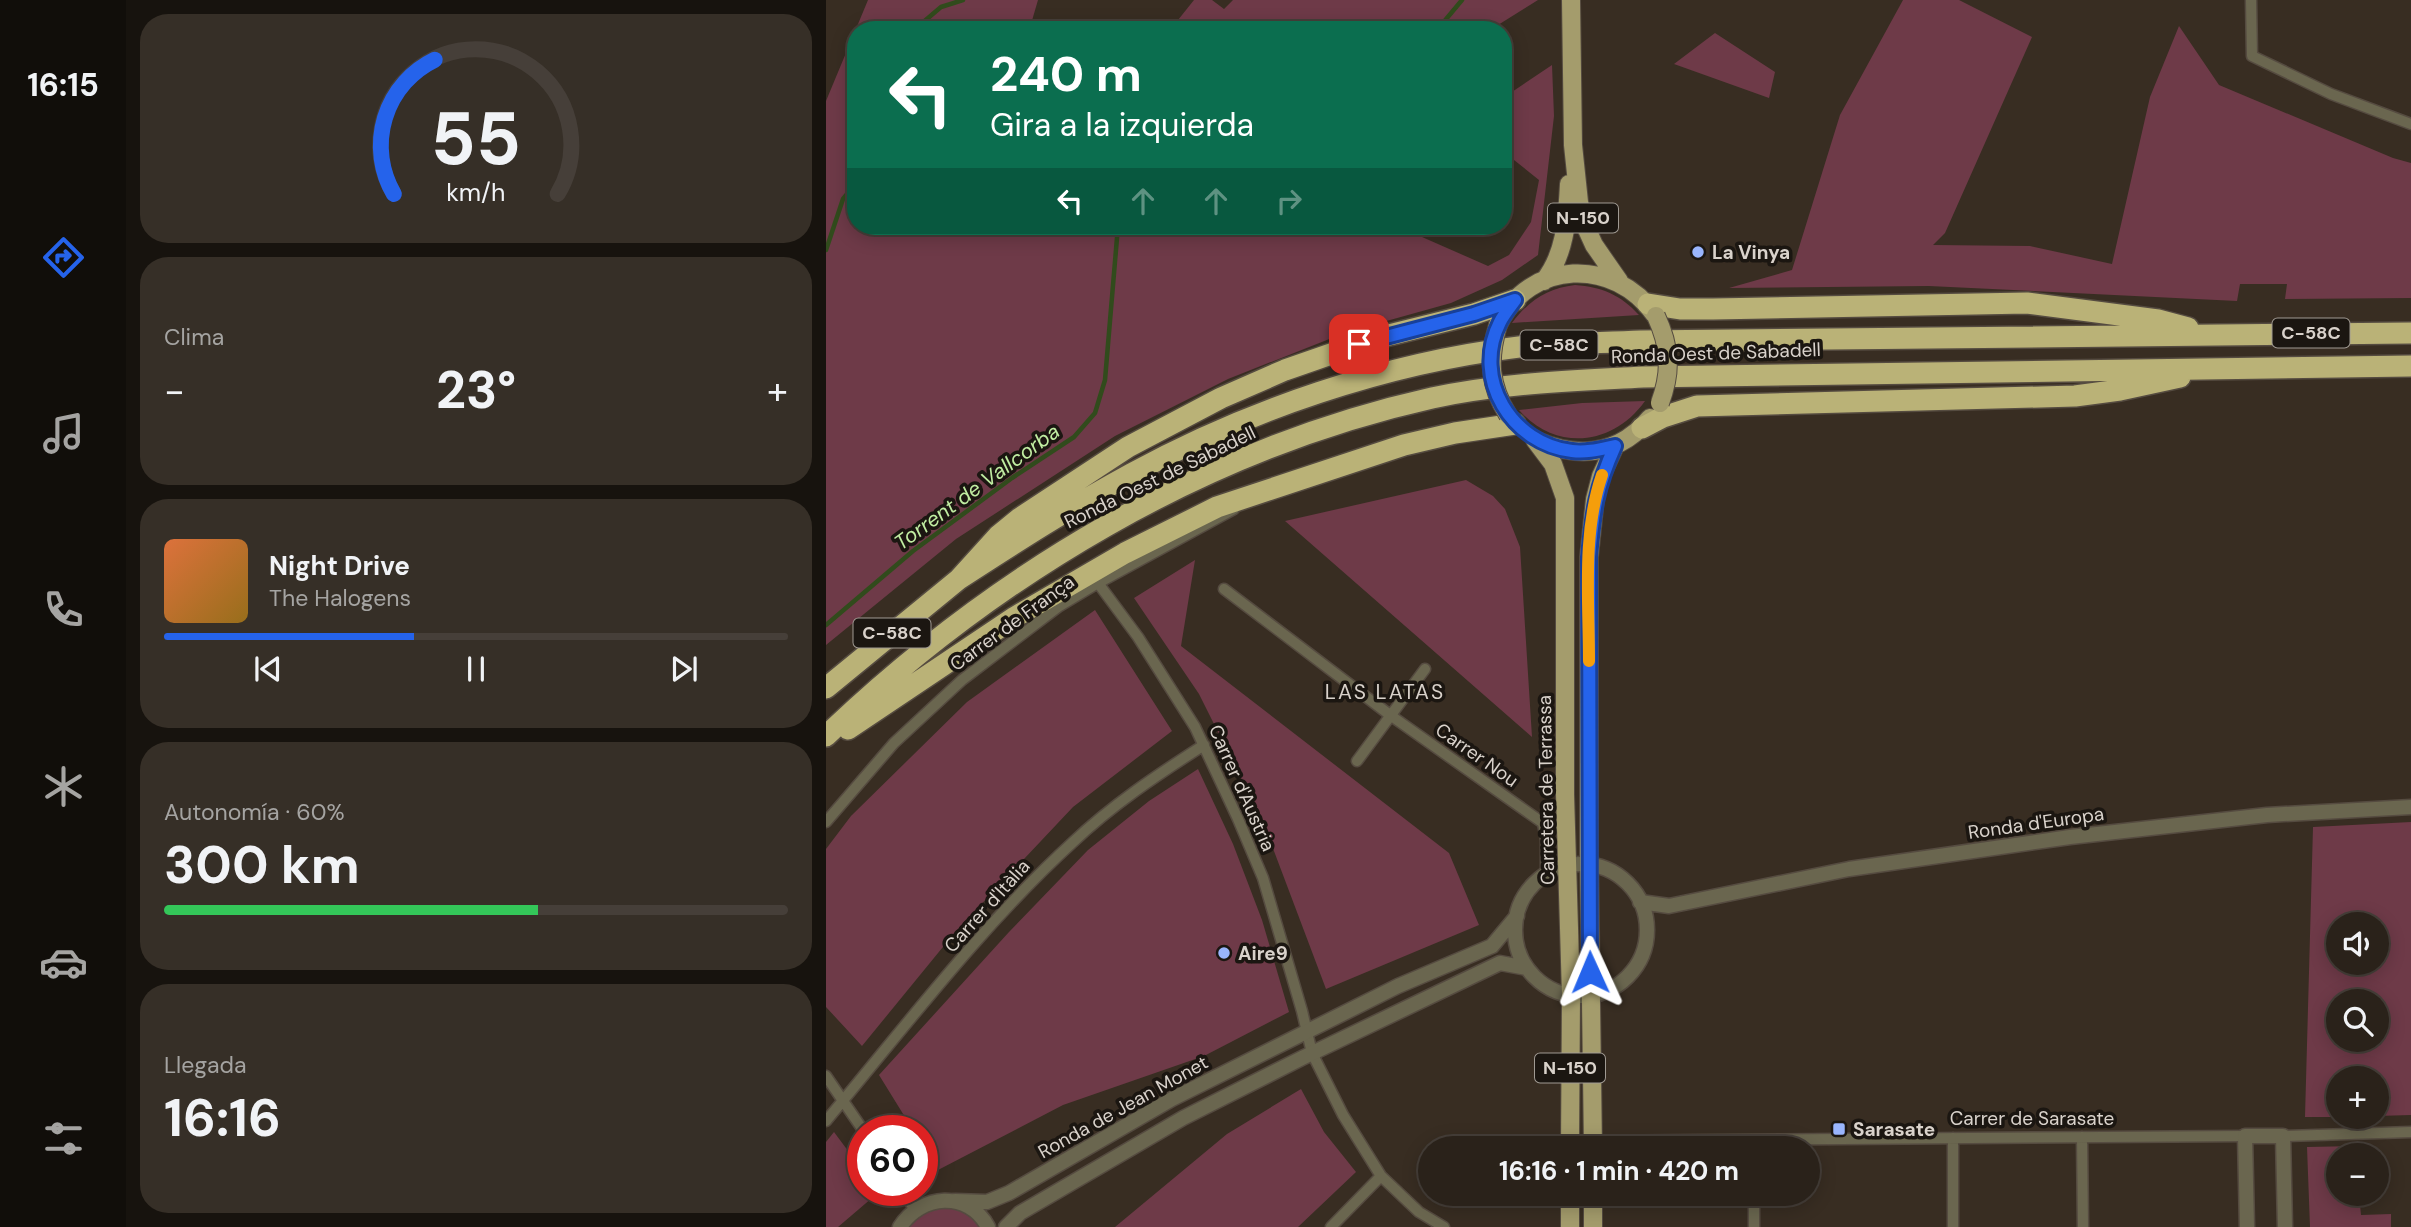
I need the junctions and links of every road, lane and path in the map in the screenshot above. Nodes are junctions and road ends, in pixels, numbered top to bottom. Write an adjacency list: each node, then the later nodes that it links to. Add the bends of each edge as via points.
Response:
1 (1571, 0): 4 (main road, N-150)
2 (2250, 0): 3 (street, via 2252,57)
3 (2411, 124)
4 (1573, 145): 5 (main road, N-150, via 1564,240 1555,267); 6 (main road, N-150, via 1584,223)
5 (1544, 281): 6 (main road, N-150, via 1582,272); 7 (main road, N-150)
6 (1619, 281): 8 (main road, N-150)
7 (1515, 300): 13 (main road, N-150, bridge, via 1498,325 1491,358 1498,399); 18 (highway, via 1377,338 1220,398 1128,447 1020,518)
8 (1652, 309): 10 (highway, via 2027,303 2158,320); 14 (main road, N-150, bridge, via 1668,351 1668,377 1660,403)
9 (2411, 333): 10 (highway, Ronda Oest de Sabadell / C-58C)
10 (2211, 334): 18 (highway, Ronda Oest de Sabadell / C-58C, via 1641,341 1519,347 1429,363 1346,384 1231,425 1051,519)
11 (2411, 366): 12 (highway, Ronda Oest de Sabadell / C-58C)
12 (2229, 367): 14 (highway, via 2075,396 1697,406); 24 (highway, Ronda Oest de Sabadell / C-58C, via 1643,377 1521,385 1435,397 1354,417 1242,458 1066,548 920,651)
13 (1512, 420): 15 (main road, N-150); 17 (highway, via 1404,445)
14 (1642, 428): 16 (main road, N-150)
15 (1535, 440): 16 (main road, N-150, via 1573,452); 31 (main road, Carretera de Terrassa / N-150, via 1553,464 1565,498)
16 (1615, 446): 32 (main road, N-150, via 1595,499 1589,557)
17 (1253, 497): 19 (street, Carrer de França); 25 (highway, via 1217,508 1101,566 1015,617)
18 (959, 579): 22 (highway, C-58C)
19 (1098, 583): 26 (street, Carrer d'Austria, via 1138,637); 29 (street, Carrer de França, via 1058,607 962,680 894,743)
20 (1224, 589): 23 (street, Carrer Nou)
21 (1425, 669): 23 (street)
22 (826, 688)
23 (1390, 715): 27 (street); 30 (street, Carrer Nou)
24 (826, 736)
25 (826, 743)
26 (1204, 745): 42 (street, Carrer d'Austria, via 1263,878); 45 (street, Carrer d'Itàlia, via 1143,784 1054,860 1016,898)
27 (1357, 761)
28 (2411, 807): 36 (street, Ronda d'Europa, via 2267,815 2057,839 1849,869)
29 (826, 822)
30 (1543, 823): 31 (street, Carrer Nou); 34 (street)
31 (1566, 829): 32 (main road); 33 (main road, Carretera de Terrassa / N-150)
32 (1594, 861): 33 (street); 35 (street, via 1623,880); 41 (main road, N-150)
33 (1569, 864): 34 (street); 40 (main road, Carretera de Terrassa / N-150)
34 (1546, 873): 37 (street, Ronda de Jean Monet, via 1531,888)
35 (1640, 902): 36 (street, Ronda d'Europa); 38 (street)
36 (1669, 906): 38 (street)
37 (1517, 916): 39 (street, via 1515,941); 42 (street, Ronda de Jean Monet, via 1492,946)
38 (1648, 925): 41 (street, via 1646,943 1634,969 1614,988)
39 (1527, 968): 40 (street, via 1545,985); 43 (street, Ronda de Jean Monet, via 1500,963)
40 (1571, 995): 41 (street); 49 (main road, Carretera de Terrassa / N-150)
41 (1591, 995): 50 (main road, N-150)
42 (1307, 1031): 43 (street); 57 (street, Ronda de Jean Monet, via 1172,1099 1009,1193 987,1202)
43 (1312, 1053): 56 (street); 66 (street, Ronda de Jean Monet, via 1183,1118 1020,1213)
44 (826, 1076): 45 (street)
45 (843, 1101): 46 (street); 47 (street, Carrer d'Itàlia)
46 (853, 1115)
47 (826, 1121)
48 (2411, 1132): 52 (street, Carrer de Sarasate)
49 (1570, 1136)
50 (1593, 1136)
51 (2245, 1136): 52 (street, Carrer de Sarasate); 53 (street, Carrer de Sarasate); 73 (street)
52 (2283, 1136): 74 (street)
53 (2082, 1137): 54 (street, Carrer de Sarasate); 72 (street)
54 (1953, 1138): 55 (street, Carrer de Sarasate); 71 (street)
55 (1820, 1142)
56 (1381, 1176): 67 (street); 68 (street, via 1419,1212)
57 (954, 1201): 62 (street, Ronda de Jean Monet, via 930,1202); 65 (street, via 970,1207)
58 (912, 1206): 62 (street)
59 (1570, 1206): 63 (main road)
60 (1593, 1206): 69 (main road)
61 (1754, 1206): 70 (street)
62 (915, 1210): 64 (street)
63 (1570, 1224)
64 (900, 1227)
65 (988, 1227)
66 (1006, 1227)
67 (1331, 1227)
68 (1444, 1227)
69 (1593, 1227)
70 (1754, 1227)
71 (1953, 1227)
72 (2083, 1227)
73 (2247, 1227)
74 (2285, 1227)

